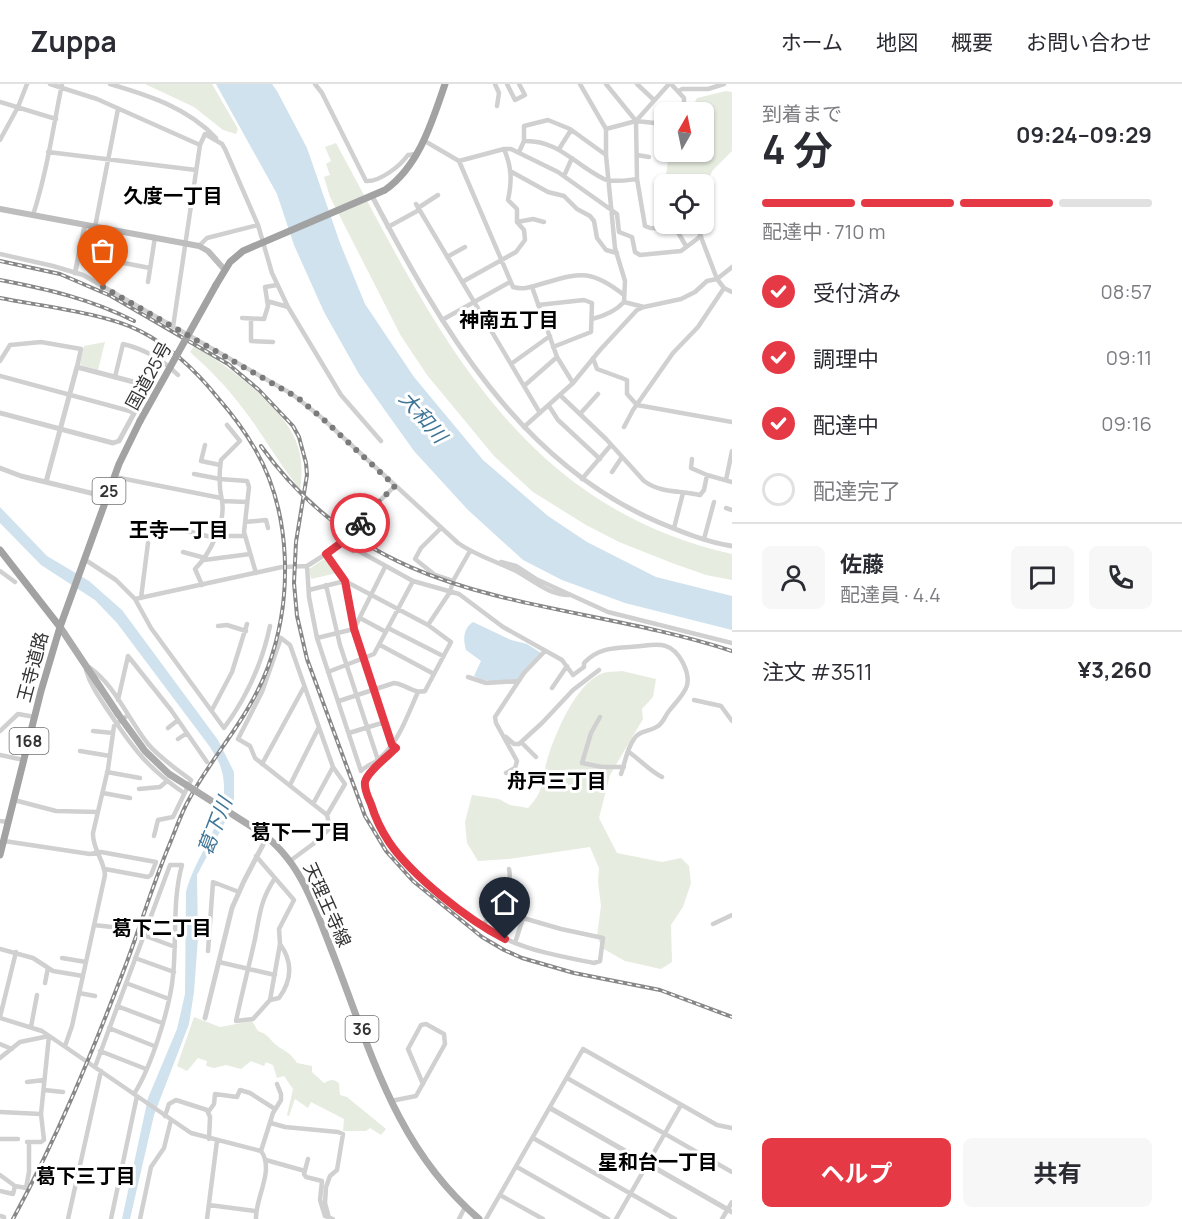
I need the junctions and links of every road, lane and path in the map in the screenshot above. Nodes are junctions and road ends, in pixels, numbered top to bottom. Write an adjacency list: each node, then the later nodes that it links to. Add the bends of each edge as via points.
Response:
1 (27, 84): 23 (street)
2 (50, 84): 15 (street)
3 (110, 84): 33 (street, via 144,94 184,113 203,124)
4 (315, 84): 18 (street)
5 (320, 84): 18 (street)
6 (445, 84): 31 (highway, 国道25号 / 25)
7 (495, 84): 22 (street, via 499,93)
8 (507, 84): 9 (street, via 515,100 525,95)
9 (519, 84)
10 (580, 84): 28 (street)
11 (606, 84): 26 (street)
12 (638, 84): 19 (street)
13 (670, 84): 17 (street); 19 (street)
14 (724, 84): 16 (street, via 708,89)
15 (61, 86): 24 (street); 25 (street)
16 (697, 87): 17 (street)
17 (679, 91): 21 (street)
18 (322, 93): 39 (street, via 366,181 386,174 408,155)
19 (654, 100): 26 (street)
20 (0, 102): 23 (street)
21 (684, 102)
22 (497, 106)
23 (18, 108): 25 (street); 30 (street)
24 (118, 109): 34 (street); 43 (street)
25 (56, 119): 37 (street)
26 (636, 121): 27 (street); 28 (street); 41 (street)
27 (654, 123)
28 (606, 129): 40 (street)
29 (571, 130): 32 (street, via 540,120 524,126); 36 (street); 40 (street)
30 (0, 140)
31 (423, 140): 39 (highway, 国道25号 / 25); 45 (street)
32 (524, 141): 36 (street); 38 (street)
33 (222, 144): 34 (street, via 205,134); 60 (street)
34 (200, 145): 46 (street)
35 (504, 149): 38 (street); 45 (street); 47 (street)
36 (559, 149): 44 (street)
37 (48, 152): 43 (street); 56 (street)
38 (519, 152): 48 (street)
39 (417, 154): 52 (highway, 国道25号 / 25, via 396,183)
40 (606, 155): 50 (street)
41 (637, 155): 42 (street); 49 (street)
42 (648, 157)
43 (109, 158): 46 (street); 61 (street)
44 (572, 158): 48 (street); 50 (street)
45 (459, 161): 75 (street)
46 (196, 170): 67 (street)
47 (510, 171): 57 (street, via 508,200 517,209); 71 (street, via 548,192 564,196 592,218 597,238 606,250)
48 (564, 176): 55 (street)
49 (637, 179): 50 (street); 69 (street, via 645,226 676,229)
50 (608, 180): 55 (street)
51 (438, 195): 53 (street)
52 (372, 196): 62 (street); 66 (highway, 国道25号 / 25)
53 (418, 207): 62 (street); 73 (street)
54 (0, 209): 56 (main road)
55 (612, 211): 69 (street, via 617,214 619,232 632,237 637,254 681,251); 71 (street)
56 (33, 215): 59 (main road)
57 (517, 222): 58 (street); 75 (street, via 525,234 523,244)
58 (544, 222)
59 (85, 225): 61 (main road); 79 (street)
60 (258, 225): 66 (street); 68 (street, via 207,238)
61 (95, 226): 63 (main road)
62 (388, 227): 99 (street)
63 (114, 230): 65 (main road); 74 (street)
64 (700, 236): 69 (street); 80 (street)
65 (155, 237): 67 (main road); 77 (street)
66 (266, 241): 78 (highway, 国道25号 / 25, via 236,256); 84 (street)
67 (185, 243): 68 (main road); 100 (street)
68 (199, 246): 78 (main road)
69 (686, 246)
70 (465, 247): 73 (street)
71 (617, 253): 89 (street, via 625,281)
72 (0, 254): 79 (street)
73 (447, 257): 82 (street)
74 (108, 260): 77 (street); 85 (street)
75 (501, 261): 82 (street); 83 (street)
76 (732, 267): 80 (street)
77 (150, 268): 81 (street)
78 (224, 269): 143 (highway, 国道25号 / 25, bridge, via 140,421)
79 (75, 273): 85 (street)
80 (717, 279): 87 (street); 95 (street, via 707,281 681,299)
81 (148, 282)
82 (462, 282): 91 (street)
83 (510, 282): 86 (street, via 516,288); 91 (street)
84 (277, 285): 90 (street, via 265,287); 94 (street)
85 (103, 287): 100 (street)
86 (532, 287): 89 (street, via 581,274 606,281); 93 (street)
87 (724, 288): 88 (street); 120 (street)
88 (732, 292)
89 (624, 295): 92 (street)
90 (267, 301): 94 (street); 97 (street, via 264,319)
91 (474, 302): 99 (street); 108 (street)
92 (624, 302): 95 (street); 98 (street, via 615,311)
93 (538, 305): 98 (street, via 584,300 592,303); 101 (street)
94 (288, 307): 131 (street, via 341,395)
95 (644, 307): 105 (street)
96 (242, 318): 97 (street)
97 (251, 319): 102 (street, via 251,341)
98 (592, 319): 103 (street, via 591,332)
99 (442, 320): 128 (street, via 468,360)
100 (172, 327): 149 (street, via 298,398)
101 (550, 336): 103 (street); 108 (street)
102 (273, 342)
103 (553, 347): 104 (street)
104 (557, 357): 114 (street); 116 (street)
105 (593, 358): 114 (street); 120 (street, via 597,369 627,380 627,394)
106 (0, 360): 109 (street, via 10,345 41,342 81,349); 110 (street)
107 (163, 363): 111 (street); 113 (street, via 139,348 123,344); 115 (street)
108 (511, 364): 116 (street)
109 (77, 367): 113 (street); 118 (street)
110 (0, 368)
111 (178, 375)
112 (0, 376): 118 (street)
113 (115, 377): 115 (street)
114 (573, 383): 119 (street)
115 (149, 386): 123 (street)
116 (524, 386): 124 (street)
117 (598, 394): 125 (street)
118 (70, 395): 123 (street); 130 (street)
119 (560, 395): 121 (street); 125 (street)
120 (637, 405): 126 (street); 129 (street)
121 (549, 406): 124 (street); 136 (street, via 558,420)
122 (0, 413): 130 (street)
123 (134, 413): 130 (street, via 116,443)
124 (540, 413): 128 (street)
125 (580, 414): 133 (street)
126 (732, 422)
127 (227, 425): 138 (street, via 240,441)
128 (524, 427): 144 (street)
129 (624, 428)
130 (61, 429): 147 (street)
131 (381, 441)
132 (205, 445): 138 (street, via 201,461)
133 (611, 445): 135 (street); 136 (street)
134 (732, 451): 146 (street)
135 (622, 457): 140 (street); 150 (street, via 648,484)
136 (600, 459): 144 (street)
137 (692, 459): 142 (street, via 691,468)
138 (220, 465): 145 (street)
139 (0, 468): 147 (street)
140 (612, 472)
141 (194, 474): 145 (street)
142 (707, 475): 146 (street); 150 (street, via 700,495)
143 (114, 477): 151 (highway, 国道25号 / 25); 152 (street)
144 (582, 478): 160 (street, via 620,503)
145 (220, 479): 152 (street); 153 (street, via 247,481)
146 (726, 480): 148 (street)
147 (46, 482): 151 (street)
148 (732, 482)
149 (395, 486): 159 (street); 166 (street)
150 (683, 493): 160 (street)
151 (107, 497): 174 (highway, 国道25号 / 25)
152 (221, 499): 153 (street); 163 (street)
153 (247, 502): 157 (street)
154 (714, 502): 164 (street)
155 (726, 508): 156 (street)
156 (732, 510)
157 (244, 522): 158 (street, via 266,520); 162 (street)
158 (268, 528)
159 (441, 528): 169 (street); 182 (street, via 416,559 435,575)
160 (674, 528): 164 (street)
161 (187, 531): 163 (street)
162 (245, 536): 163 (street); 171 (street)
163 (215, 537): 173 (street)
164 (704, 539): 167 (street)
165 (148, 543): 189 (street)
166 (341, 543): 172 (street); 177 (street)
167 (732, 546)
168 (0, 550): 175 (highway)
169 (470, 551): 182 (street); 202 (street, via 516,566 569,596 620,616)
170 (183, 552): 173 (street)
171 (250, 554): 173 (street); 179 (street)
172 (326, 554): 176 (street); 180 (street)
173 (204, 559): 184 (street, via 195,569)
174 (84, 561): 189 (street); 196 (highway, 国道25号 / 25)
175 (11, 563): 178 (street); 196 (highway)
176 (307, 566): 179 (street); 186 (street)
177 (385, 567): 181 (street); 188 (street)
178 (0, 570): 183 (street)
179 (256, 573): 184 (street)
180 (345, 581): 185 (street); 188 (street); 197 (street)
181 (413, 581): 187 (street); 190 (street)
182 (453, 581): 187 (street)
183 (15, 582)
184 (202, 585): 189 (street)
185 (326, 585): 186 (street); 200 (street)
186 (309, 590): 201 (street)
187 (450, 592): 193 (street); 204 (street)
188 (371, 595): 190 (street); 191 (street)
189 (138, 599): 223 (street, via 151,627)
190 (398, 609): 193 (street); 198 (street)
191 (360, 618): 197 (street); 198 (street)
192 (247, 624): 199 (street)
193 (428, 625): 205 (street, via 451,642)
194 (218, 626): 199 (street)
195 (270, 626): 223 (street, via 248,692 224,728)
196 (60, 627): 207 (main road, 天理王寺線 / 36); 225 (highway, 王寺道路 / 168)
197 (354, 629): 200 (street); 206 (street)
198 (387, 630): 203 (street); 205 (street)
199 (246, 631): 223 (street, via 232,672)
200 (336, 633): 201 (street); 208 (street)
201 (317, 638): 211 (street)
202 (732, 643)
203 (380, 645): 206 (street); 212 (street)
204 (546, 651): 209 (street); 214 (street)
205 (443, 656): 212 (street)
206 (364, 659): 208 (street); 217 (street)
207 (84, 664): 220 (street, via 101,675); 230 (street, via 91,685); 272 (main road, 天理王寺線 / 36, bridge, via 145,751 169,774)
208 (346, 665): 211 (street); 219 (street)
209 (567, 666): 216 (street); 244 (street, via 573,675 593,653 647,644 669,647 680,657 688,675 684,694 657,727 634,738)
210 (599, 670): 241 (street)
211 (328, 672): 222 (street)
212 (434, 674): 218 (street, via 425,691)
213 (468, 677): 214 (street, via 486,683)
214 (519, 681): 239 (street, via 495,717)
215 (304, 686): 233 (street); 251 (street); 251 (street, via 290,645 281,638 262,692 238,739 250,746)
216 (552, 688)
217 (375, 690): 218 (street, via 394,683); 219 (street); 229 (street)
218 (418, 692): 242 (street)
219 (357, 696): 222 (street); 231 (street)
220 (118, 700): 224 (street); 227 (street, via 128,656)
221 (694, 700): 228 (street, via 721,706)
222 (339, 701): 238 (street)
223 (212, 710)
224 (128, 715): 230 (street); 263 (street, via 149,745 191,780)
225 (35, 717): 234 (street, via 18,714); 248 (highway, 王寺道路 / 168)
226 (600, 717): 253 (street, via 582,763)
227 (178, 720): 232 (street); 237 (street)
228 (732, 721)
229 (385, 722): 231 (street); 242 (street)
230 (117, 724): 236 (street); 259 (street, via 138,754)
231 (368, 727): 238 (street); 249 (street)
232 (168, 728)
233 (318, 729): 252 (street); 260 (street)
234 (0, 731)
235 (93, 731): 236 (street)
236 (113, 733): 246 (street)
237 (187, 733): 240 (street); 250 (street)
238 (350, 733): 249 (street, via 361,771)
239 (501, 734): 241 (street, via 514,744); 255 (street, via 516,761 515,768)
240 (178, 739)
241 (521, 742): 247 (street)
242 (392, 745): 249 (street); 285 (street, via 396,748 365,783 381,828 418,874)
243 (80, 751): 246 (street)
244 (629, 752): 253 (street); 257 (street)
245 (0, 755): 248 (street)
246 (110, 756): 254 (street)
247 (536, 757)
248 (24, 760): 265 (highway, 王寺道路 / 168)
249 (378, 760)
250 (207, 762)
251 (262, 764): 260 (street)
252 (333, 766): 266 (street); 268 (street, via 345,783)
253 (624, 767): 256 (street)
254 (108, 772): 258 (street); 262 (street)
255 (506, 773)
256 (621, 774)
257 (662, 777)
258 (140, 778)
259 (167, 781): 261 (street, via 160,787); 263 (street)
260 (290, 784): 266 (street)
261 (139, 789)
262 (103, 793): 264 (street); 267 (street)
263 (184, 793): 271 (street, via 173,817 158,820)
264 (130, 798)
265 (14, 800): 267 (street, via 56,811); 270 (highway, 王寺道路 / 168)
266 (313, 804): 268 (street)
267 (98, 812): 274 (street, via 93,837)
268 (327, 815): 277 (street, via 330,828)
269 (0, 821): 270 (street)
270 (9, 822): 273 (highway, 王寺道路 / 168)
271 (154, 836)
272 (267, 837): 276 (street); 277 (main road, 天理王寺線 / 36)
273 (4, 841): 274 (street); 275 (highway, 王寺道路 / 168)
274 (98, 853): 278 (street); 278 (street, via 156,862 148,877)
275 (0, 855)
276 (256, 856): 280 (street); 281 (street)
277 (290, 861): 334 (main road, 天理王寺線 / 36, via 313,902)
278 (105, 869): 284 (street)
279 (509, 869): 285 (street, via 508,887)
280 (275, 878): 289 (street, via 294,900 279,930); 299 (street, via 261,906)
281 (238, 892): 292 (street, via 213,882); 297 (street)
282 (732, 915): 283 (street)
283 (713, 924)
284 (94, 925): 286 (street); 296 (street)
285 (483, 925): 288 (street)
286 (121, 928)
287 (143, 935): 290 (street); 290 (street, via 170,865 182,865 176,894); 295 (street)
288 (515, 943): 288 (street, via 594,963 600,961 603,938 523,918)
289 (280, 944): 301 (street); 309 (street, via 289,957 288,984 279,998)
290 (175, 947): 300 (street)
291 (0, 949): 293 (street)
292 (208, 951)
293 (16, 952): 298 (street); 312 (street)
294 (62, 958): 296 (street)
295 (135, 958): 300 (street); 304 (street)
296 (86, 962): 302 (street)
297 (219, 962): 299 (street); 311 (street)
298 (48, 968): 302 (street); 303 (street)
299 (248, 969): 301 (street); 309 (street, via 236,1021 253,1019)
300 (174, 972): 308 (street)
301 (275, 975): 309 (street)
302 (83, 976): 305 (street)
303 (45, 983)
304 (126, 983): 308 (street); 310 (street)
305 (79, 993): 307 (street); 318 (street)
306 (37, 995): 314 (street)
307 (95, 996)
308 (169, 999): 313 (street)
309 (270, 1000)
310 (117, 1006): 313 (street); 315 (street)
311 (206, 1018)
312 (0, 1019): 314 (street)
313 (162, 1023): 319 (street)
314 (31, 1028): 316 (street)
315 (109, 1028): 319 (street); 321 (street)
316 (49, 1035): 318 (street); 320 (street, via 26,1040); 327 (street)
317 (0, 1044): 320 (street)
318 (64, 1046): 323 (street)
319 (154, 1046): 324 (street)
320 (12, 1049): 322 (street)
321 (100, 1051): 323 (street); 324 (street)
322 (0, 1058)
323 (95, 1066): 325 (street)
324 (146, 1069): 333 (street)
325 (101, 1071): 333 (street); 370 (street)
326 (567, 1078): 335 (street, via 583,1049); 336 (street); 345 (street)
327 (45, 1080): 328 (street); 331 (street)
328 (27, 1082)
329 (277, 1084): 337 (street, via 281,1097)
330 (423, 1084): 330 (street, via 408,1049 421,1025 426,1024 444,1034 445,1044); 334 (street, via 416,1096)
331 (44, 1090): 332 (street); 340 (street)
332 (63, 1092)
333 (136, 1095): 341 (street); 371 (street)
334 (390, 1101): 365 (main road, 天理王寺線 / 36, via 425,1161)
335 (681, 1105): 344 (street, via 717,1125); 345 (street)
336 (550, 1108): 346 (street); 354 (street)
337 (275, 1109): 339 (street, via 240,1090 237,1097 215,1094); 343 (street)
338 (0, 1112): 340 (street)
339 (208, 1112): 341 (street, via 176,1100 169,1104); 349 (street)
340 (41, 1114): 359 (street, via 44,1140 28,1142 28,1185)
341 (165, 1116): 342 (street)
342 (171, 1120): 349 (street); 372 (street, via 164,1148 151,1167)
343 (271, 1122): 351 (street); 375 (street, via 343,1134 337,1170 330,1176 325,1191 325,1207)
344 (732, 1128)
345 (665, 1134): 354 (street); 357 (street)
346 (532, 1138): 355 (street); 361 (street)
347 (0, 1139): 348 (street)
348 (18, 1139)
349 (209, 1139): 350 (street)
350 (217, 1141): 351 (street); 364 (street)
351 (261, 1151): 353 (street)
352 (308, 1159): 356 (street)
353 (266, 1160): 356 (street); 366 (street)
354 (647, 1164): 361 (street); 367 (street)
355 (517, 1167): 362 (street); 380 (street)
356 (305, 1171): 375 (street, via 306,1177 322,1181 320,1200 324,1215)
357 (732, 1172)
358 (0, 1175): 359 (street)
359 (15, 1186): 360 (street, via 14,1194)
360 (0, 1191)
361 (630, 1194): 381 (street); 382 (street)
362 (500, 1195): 378 (street); 379 (street)
363 (732, 1202): 367 (street)
364 (209, 1205): 366 (street); 373 (street)
365 (465, 1208): 376 (street); 377 (main road, 天理王寺線 / 36)
366 (255, 1211): 374 (street)
367 (730, 1211): 383 (street)
368 (0, 1216): 369 (street)
369 (4, 1219)
370 (68, 1219)
371 (111, 1219)
372 (140, 1219)
373 (207, 1219)
374 (256, 1219)
375 (331, 1219)
376 (459, 1219)
377 (479, 1219)
378 (486, 1219)
379 (543, 1219)
380 (608, 1219)
381 (616, 1219)
382 (675, 1219)
383 (722, 1219)

